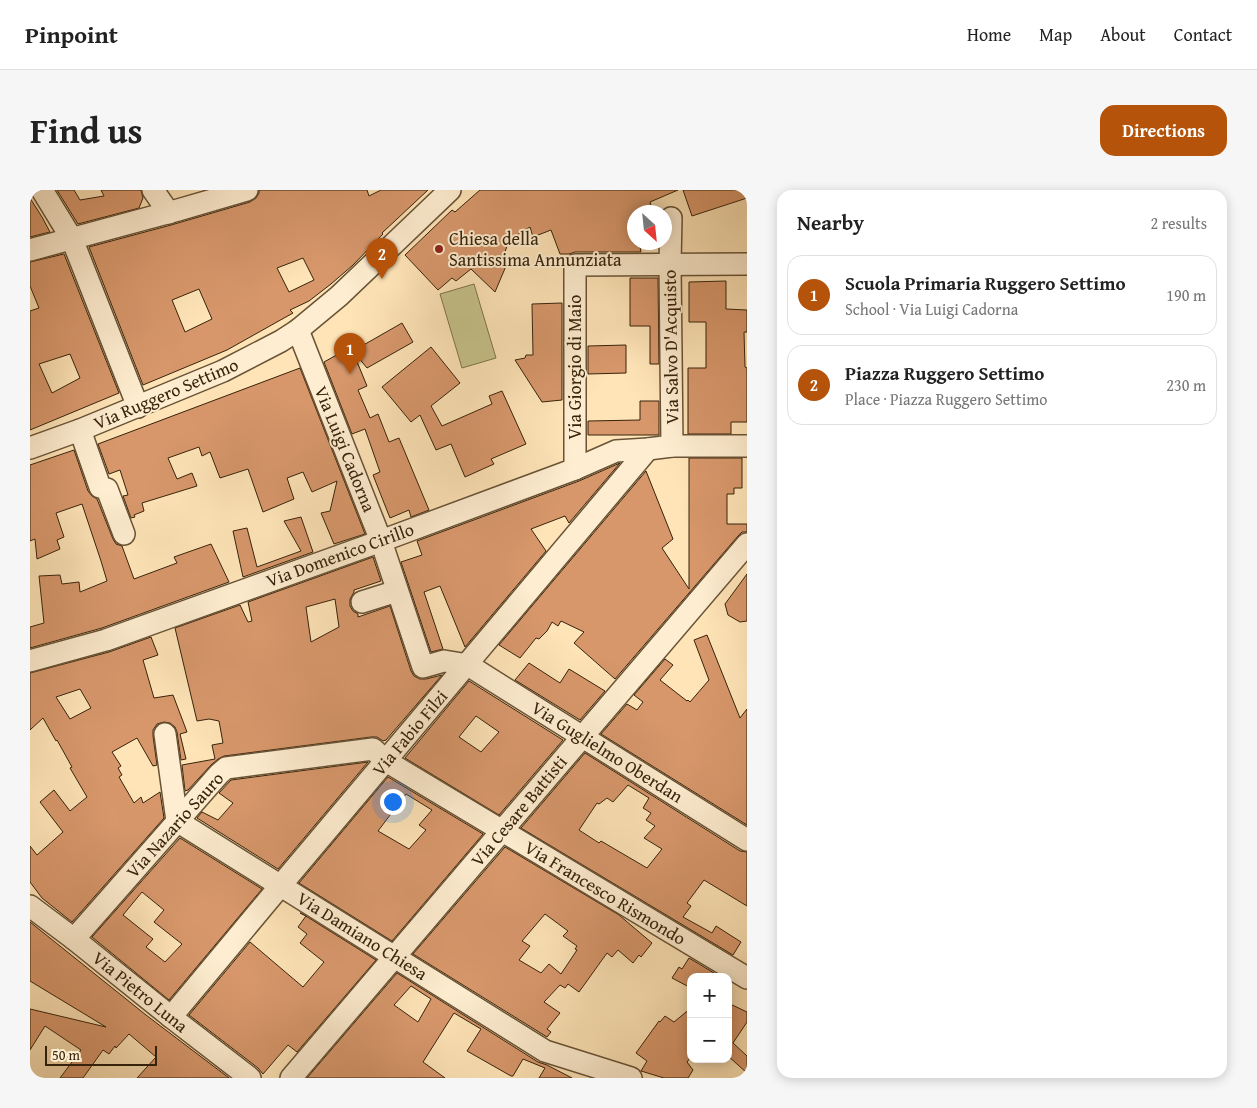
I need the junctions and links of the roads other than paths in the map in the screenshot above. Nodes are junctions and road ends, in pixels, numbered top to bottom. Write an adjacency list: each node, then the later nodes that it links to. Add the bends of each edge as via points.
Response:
1 (42, 190): 6 (street)
2 (153, 190): 5 (street)
3 (247, 190): 5 (street)
4 (445, 191): 11 (street, Via Ruggero Settimo, via 339,296)
5 (169, 213): 6 (street)
6 (72, 239): 7 (street); 12 (street)
7 (30, 250)
8 (670, 250): 9 (street, Via Salvo D'Acquisto)
9 (670, 264): 10 (street); 14 (street, Via Salvo D'Acquisto); 18 (street, Via Giorgio di Maio, via 575,265)
10 (747, 264)
11 (298, 330): 12 (street, Via Ruggero Settimo, via 223,371); 20 (street, Via Luigi Cadorna)
12 (138, 407): 13 (street, Via Ruggero Settimo)
13 (80, 430): 16 (street, Via Ruggero Settimo); 19 (street, via 100,487 107,489)
14 (672, 446): 15 (street, Via Domenico Cirillo); 17 (street, Via Domenico Cirillo)
15 (747, 446)
16 (30, 448)
17 (648, 449): 18 (street, Via Domenico Cirillo, via 616,451); 25 (street, Via Fabio Filzi)
18 (575, 469): 20 (street, Via Domenico Cirillo)
19 (124, 534)
20 (381, 541): 22 (street, Via Luigi Cadorna); 24 (street, Via Domenico Cirillo, via 106,640)
21 (747, 544): 27 (street, Via Cesare Battisti)
22 (398, 591): 23 (street); 25 (street, Via Luigi Cadorna, via 423,667 444,661)
23 (362, 602)
24 (30, 661)
25 (468, 665): 27 (street, Via Guglielmo Oberdan); 28 (street, Via Fabio Filzi)
26 (165, 734): 29 (street)
27 (582, 736): 30 (street, Via Cesare Battisti); 31 (street, Via Guglielmo Oberdan)
28 (386, 761): 29 (street, Via Nazario Sauro, via 373,749 226,768); 30 (street, Via Francesco Rismondo); 32 (street, Via Fabio Filzi)
29 (177, 821): 32 (street, Via Damiano Chiesa); 34 (street, Via Nazario Sauro)
30 (502, 831): 35 (street, Via Cesare Battisti); 36 (street, Via Francesco Rismondo)
31 (747, 840)
32 (281, 885): 35 (street, Via Damiano Chiesa); 37 (street, Via Fabio Filzi)
33 (30, 906): 34 (street, Via Pietro Luna)
34 (74, 939): 37 (street, Via Pietro Luna)
35 (394, 956): 39 (street, Via Cesare Battisti); 40 (street, Via Damiano Chiesa, via 545,1051)
36 (747, 978)
37 (171, 1018): 38 (street, Via Pietro Luna)
38 (250, 1078)
39 (291, 1078)
40 (631, 1078)

